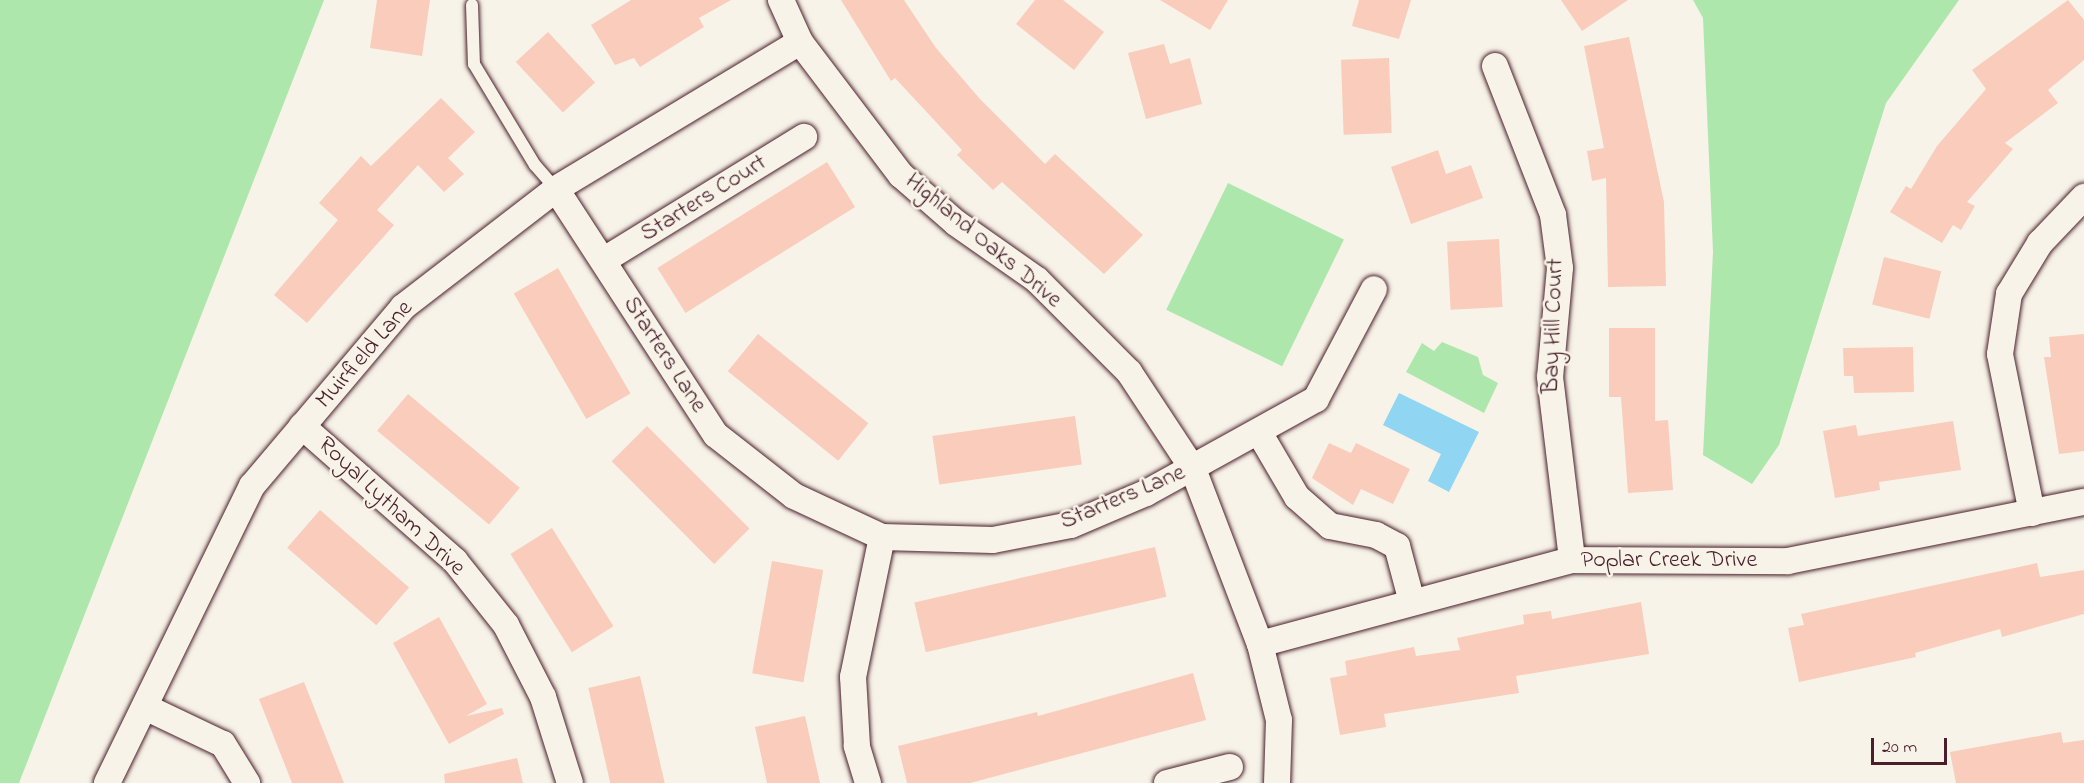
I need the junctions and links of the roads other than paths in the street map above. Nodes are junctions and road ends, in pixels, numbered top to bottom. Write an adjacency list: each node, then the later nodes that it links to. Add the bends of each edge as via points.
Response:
1 (781, 0): 3 (street, Highland Oaks Drive)
2 (472, 5): 6 (lane, via 474,64 535,165)
3 (800, 42): 6 (street, Muirfield Lane); 12 (street, Highland Oaks Drive, via 901,175 956,223 1037,280 1129,372)
4 (1495, 66): 16 (street, Bay Hill Court, via 1553,214 1560,268 1550,377)
5 (804, 137): 8 (street, Starters Court)
6 (556, 189): 8 (street, Starters Lane); 10 (street, Muirfield Lane, via 403,307)
7 (2084, 197): 14 (street, via 2040,243 2009,294 2000,354)
8 (604, 260): 15 (street, Starters Lane, via 716,435 794,495)
9 (1374, 289): 11 (street, Starters Lane, via 1316,399)
10 (302, 426): 19 (street, Muirfield Lane, via 252,486); 23 (street, Royal Lytham Drive, via 456,561 506,625 543,697)
11 (1260, 434): 12 (street, Starters Lane); 17 (street, via 1297,497 1330,526 1376,535 1397,546)
12 (1193, 469): 15 (street, Starters Lane, via 1071,525 993,540); 18 (street, Highland Oaks Drive)
13 (2084, 502): 14 (street, Poplar Creek Drive)
14 (2032, 513): 16 (street, Poplar Creek Drive, via 1788,561)
15 (882, 537): 24 (street, via 853,677 857,746)
16 (1572, 560): 17 (street, Poplar Creek Drive)
17 (1412, 602): 18 (street, Poplar Creek Drive)
18 (1260, 644): 26 (street, Highland Oaks Drive, via 1279,720)
19 (145, 707): 21 (street, Muirfield Lane); 22 (street, via 223,744)
20 (1230, 767): 25 (street)
21 (107, 783)
22 (247, 783)
23 (570, 783)
24 (868, 783)
25 (1167, 783)
26 (1277, 783)

